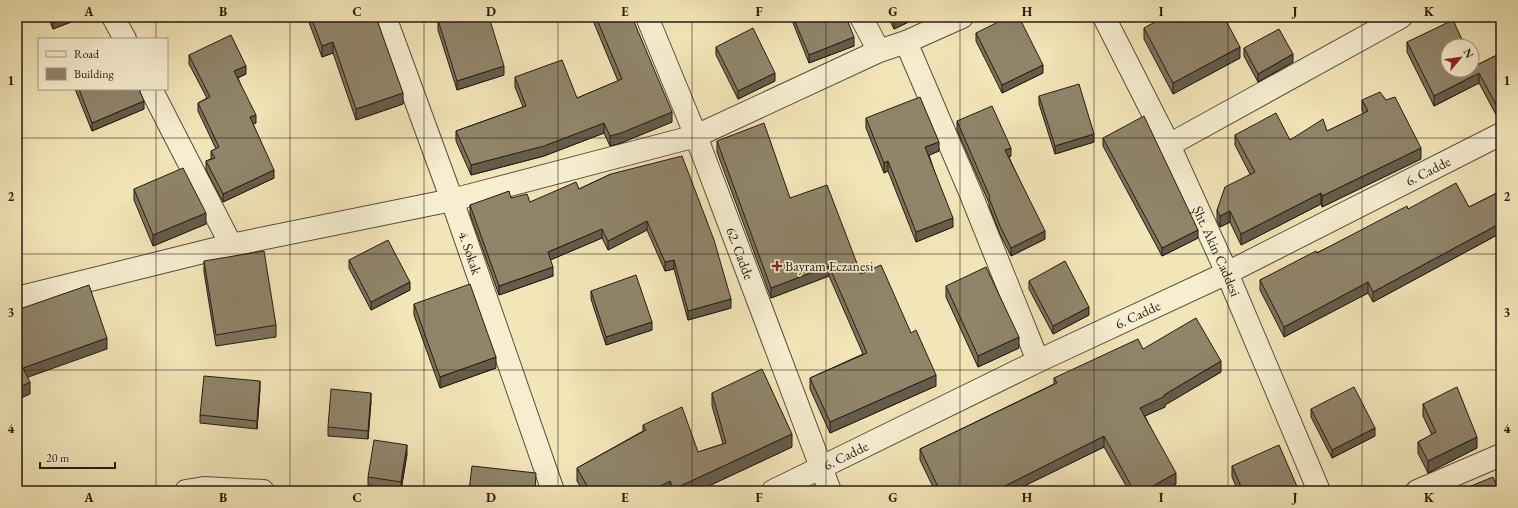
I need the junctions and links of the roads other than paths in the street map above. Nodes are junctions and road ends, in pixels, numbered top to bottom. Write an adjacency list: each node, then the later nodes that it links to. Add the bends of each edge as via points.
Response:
1 (114, 17): 8 (street)
2 (385, 17): 15 (street, 4. Sokak)
3 (647, 17): 13 (street, 62. Cadde)
4 (861, 17): 10 (street)
5 (962, 17): 9 (street)
6 (1104, 17): 14 (street, Şht. Akin Caddesi)
7 (1401, 17): 14 (street)
8 (124, 38)
9 (906, 42): 10 (street); 19 (street)
10 (879, 51): 13 (street)
11 (152, 90): 16 (street)
12 (1501, 134): 17 (street, 6. Cadde)
13 (696, 136): 15 (street); 21 (street, 62. Cadde)
14 (1169, 145): 17 (street, Şht. Akin Caddesi)
15 (452, 200): 16 (street); 24 (street, 4. Sokak)
16 (232, 245): 18 (street)
17 (1227, 273): 19 (street, 6. Cadde); 27 (street, Şht. Akin Caddesi)
18 (17, 298)
19 (1038, 361): 21 (street, 6. Cadde)
20 (1501, 455): 28 (street)
21 (820, 468): 25 (street, 6. Cadde); 26 (street, 62. Cadde)
22 (186, 491): 23 (street, via 204,488)
23 (263, 491)
24 (553, 491)
25 (773, 491)
26 (830, 491)
27 (1319, 491)
28 (1417, 491)

